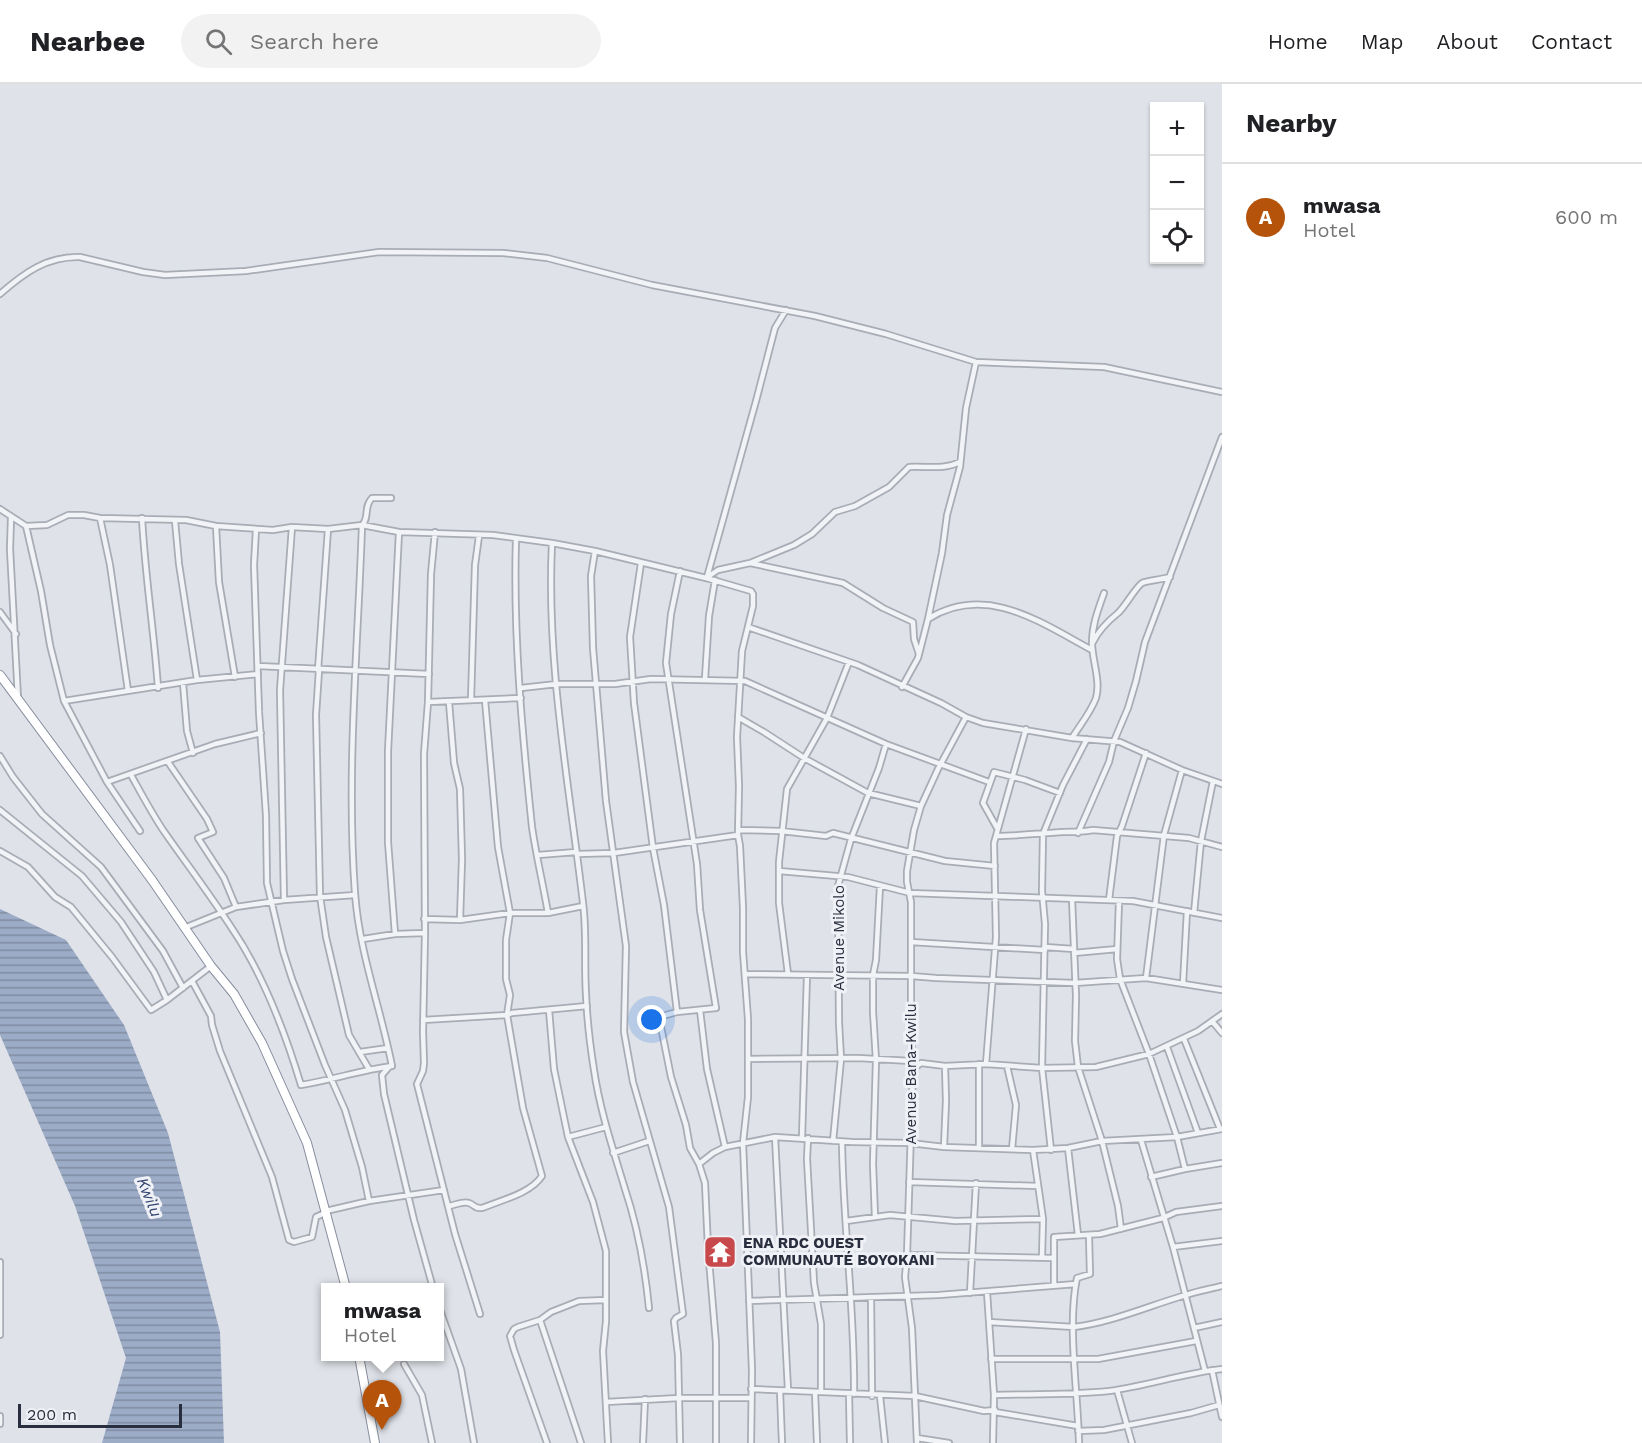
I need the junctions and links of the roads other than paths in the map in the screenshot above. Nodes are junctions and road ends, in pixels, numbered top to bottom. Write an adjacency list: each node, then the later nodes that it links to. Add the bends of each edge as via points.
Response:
1 (0, 294): 2 (street, via 34,267 70,257 165,275 246,271 379,252 423,252 547,258 652,285)
2 (786, 310): 3 (street, via 886,334); 28 (street, via 772,336)
3 (976, 362): 4 (street, via 1104,368); 6 (street)
4 (1222, 392)
5 (1222, 437): 29 (street)
6 (960, 462): 26 (street, via 941,467 909,467 889,487 835,512 794,545); 33 (street)
7 (391, 498): 13 (street, via 372,498)
8 (0, 509): 9 (street)
9 (11, 518): 14 (street); 35 (street)
10 (100, 518): 11 (street); 14 (street, via 68,515 47,525); 59 (street)
11 (142, 518): 12 (street); 57 (street)
12 (175, 520): 15 (street); 49 (street)
13 (362, 525): 18 (street); 19 (street); 42 (street)
14 (26, 526): 64 (street)
15 (216, 526): 17 (street); 47 (street, via 219,582)
16 (292, 527): 17 (street); 18 (street); 40 (street)
17 (256, 529): 39 (street)
18 (328, 529): 41 (street)
19 (399, 531): 20 (street); 43 (street)
20 (435, 532): 21 (street); 45 (street)
21 (479, 536): 22 (street); 62 (street)
22 (516, 538): 23 (street); 58 (street, via 516,658)
23 (552, 543): 24 (street); 55 (street, via 550,580)
24 (595, 551): 25 (street); 54 (street, via 591,576)
25 (641, 563): 27 (street); 52 (street, via 630,637)
26 (750, 563): 28 (street, via 718,570); 37 (street, via 843,583 913,622)
27 (680, 571): 28 (street); 48 (street, via 671,614)
28 (706, 578): 30 (street)
29 (1170, 578): 36 (street, via 1142,583 1100,630); 74 (street)
30 (715, 580): 34 (street, via 753,594); 50 (street)
31 (1104, 593): 36 (street, via 1095,618)
32 (0, 612): 35 (street)
33 (928, 619): 36 (street, via 961,605 987,605 1028,615); 37 (street)
34 (748, 627): 38 (street); 51 (street)
35 (16, 634): 61 (street)
36 (1092, 647): 72 (street, via 1096,699)
37 (919, 654): 56 (street)
38 (849, 662): 56 (street); 69 (street)
39 (258, 666): 40 (street); 44 (street)
40 (281, 668): 41 (street); 122 (street)
41 (319, 670): 42 (street); 118 (street, via 316,715)
42 (356, 671): 43 (street); 117 (street)
43 (391, 673): 45 (street); 139 (street, via 388,842)
44 (258, 674): 47 (street); 71 (street)
45 (429, 674): 65 (street)
46 (0, 675): 61 (highway)
47 (235, 677): 49 (street)
48 (668, 679): 50 (street); 52 (street); 103 (street)
49 (196, 680): 53 (street)
50 (705, 680): 51 (street)
51 (740, 681): 67 (street); 69 (street)
52 (633, 682): 54 (street); 106 (street)
53 (183, 683): 57 (street); 76 (street)
54 (595, 683): 55 (street); 109 (street)
55 (557, 684): 58 (street); 108 (street)
56 (902, 687): 68 (street)
57 (158, 688): 59 (street)
58 (520, 688): 60 (street)
59 (128, 691): 64 (street)
60 (521, 698): 63 (street); 111 (street)
61 (18, 699): 137 (highway)
62 (471, 700): 63 (street); 66 (street)
63 (485, 700): 132 (street, via 498,847)
64 (64, 701): 86 (street)
65 (428, 702): 66 (street); 135 (street, via 424,754)
66 (449, 702): 136 (street, via 460,789)
67 (738, 717): 79 (street); 97 (street)
68 (966, 717): 70 (street); 81 (street, Avenue Bana-Kwilu)
69 (827, 718): 75 (street); 79 (street)
70 (1026, 729): 72 (street); 84 (street)
71 (261, 732): 76 (street); 125 (street)
72 (1072, 738): 73 (street)
73 (1087, 740): 74 (street); 90 (street)
74 (1114, 741): 77 (street); 98 (street)
75 (886, 744): 81 (street); 89 (street, Avenue Mikolo)
76 (193, 753): 80 (street)
77 (1146, 753): 82 (street); 96 (street)
78 (0, 756): 160 (street, via 42,814 101,867 163,951)
79 (804, 758): 89 (street); 95 (street, via 787,789)
80 (168, 762): 83 (street); 128 (street, via 207,819 213,832 198,838 224,878)
81 (941, 764): 87 (street); 91 (street, Avenue Bana-Kwilu)
82 (1182, 770): 85 (street); 100 (street)
83 (131, 775): 86 (street); 131 (street)
84 (1014, 778): 87 (street, via 994,772); 90 (street); 93 (street)
85 (1213, 781): 88 (street); 104 (street)
86 (107, 782): 94 (street)
87 (989, 782): 93 (street, via 983,802)
88 (1222, 784)
89 (868, 793): 91 (street); 102 (street, Avenue Mikolo)
90 (1060, 793): 99 (street)
91 (921, 807): 110 (street, Avenue Bana-Kwilu)
92 (0, 810): 162 (street, via 82,876 121,922 154,972)
93 (998, 828): 101 (street)
94 (140, 831)
95 (781, 831): 97 (street); 102 (street, via 826,836 833,833); 113 (street)
96 (1119, 831): 98 (street); 100 (street); 123 (street)
97 (738, 832): 103 (street); 147 (street)
98 (1078, 833): 99 (street)
99 (1043, 834): 101 (street); 120 (street)
100 (1164, 835): 104 (street); 126 (street)
101 (996, 836): 112 (street)
102 (851, 839): 110 (street); 114 (street, Avenue Mikolo)
103 (693, 841): 106 (street); 165 (street, via 716,1008)
104 (1201, 841): 105 (street); 133 (street)
105 (1222, 847)
106 (653, 848): 109 (street); 166 (street)
107 (0, 851): 162 (street, via 28,867 55,897 71,908 150,1010)
108 (576, 853): 109 (street); 111 (street); 127 (street)
109 (614, 853): 201 (street, via 626,946 624,1032)
110 (910, 854): 112 (street); 116 (street, Avenue Bana-Kwilu)
111 (537, 855): 130 (street)
112 (995, 866): 119 (street)
113 (779, 871): 114 (street); 148 (street)
114 (840, 877): 115 (street); 150 (street, Avenue Mikolo)
115 (880, 886): 116 (street); 151 (street)
116 (910, 893): 119 (street); 141 (street, Avenue Bana-Kwilu)
117 (355, 895): 118 (street); 140 (street)
118 (320, 896): 122 (street); 175 (street, via 349,1035)
119 (997, 897): 120 (street); 142 (street)
120 (1044, 898): 121 (street); 143 (street)
121 (1072, 899): 123 (street); 145 (street)
122 (284, 900): 125 (street)
123 (1109, 900): 124 (street)
124 (1119, 901): 126 (street); 144 (street)
125 (271, 902): 128 (street); 191 (street, via 292,979)
126 (1155, 904): 129 (street); 153 (street)
127 (584, 906): 130 (street); 163 (street)
128 (236, 907): 131 (street)
129 (1187, 911): 133 (street); 159 (street)
130 (548, 912): 132 (street)
131 (220, 913): 137 (street); 191 (street, via 264,987 301,1084)
132 (510, 913): 136 (street); 168 (street, via 506,940 510,995)
133 (1194, 913): 134 (street)
134 (1222, 918)
135 (424, 919): 136 (street); 138 (street)
136 (460, 920)
137 (184, 928): 146 (highway)
138 (425, 933): 139 (street); 169 (street)
139 (395, 934): 140 (street)
140 (363, 939): 174 (street)
141 (911, 942): 142 (street); 152 (street, Avenue Bana-Kwilu)
142 (994, 948): 143 (street); 155 (street)
143 (1045, 949): 145 (street); 157 (street)
144 (1117, 949): 145 (street); 154 (street)
145 (1074, 951): 158 (street)
146 (211, 966): 156 (street); 228 (highway, via 234,994 286,1093 307,1143)
147 (746, 974): 148 (street); 178 (street)
148 (788, 974): 149 (street)
149 (807, 975): 150 (street); 177 (street)
150 (838, 975): 151 (street); 179 (street, Avenue Mikolo)
151 (873, 975): 152 (street); 180 (street)
152 (911, 976): 155 (street); 181 (street, Avenue Bana-Kwilu)
153 (1146, 978): 154 (street); 159 (street)
154 (1120, 979): 158 (street); 176 (street)
155 (993, 980): 157 (street); 183 (street)
156 (192, 981): 160 (street); 228 (street, via 211,1016 220,1052 272,1177 289,1240 312,1237 316,1217)
157 (1044, 982): 158 (street); 188 (street)
158 (1075, 983): 187 (street)
159 (1183, 984): 161 (street)
160 (183, 988): 162 (street)
161 (1222, 990)
162 (167, 1000)
163 (586, 1006): 164 (street); 192 (street)
164 (549, 1010): 168 (street); 195 (street, via 554,1069)
165 (700, 1010): 166 (street); 209 (street, via 707,1069)
166 (677, 1012): 217 (street, via 659,1017 690,1148)
167 (1222, 1014): 170 (street)
168 (507, 1016): 169 (street); 226 (street, via 523,1108 542,1176 523,1191 482,1208 469,1203)
169 (423, 1020): 223 (street, via 424,1063 417,1084)
170 (1212, 1021): 171 (street); 172 (street)
171 (1222, 1033)
172 (1184, 1039): 173 (street); 193 (street)
173 (1167, 1047): 176 (street); 194 (street)
174 (388, 1048): 175 (street); 184 (street)
175 (360, 1053): 189 (street)
176 (1149, 1054): 187 (street, via 1096,1067); 197 (street)
177 (805, 1058): 178 (street); 179 (street); 198 (street)
178 (748, 1059): 206 (street)
179 (842, 1059): 180 (street); 202 (street, Avenue Mikolo)
180 (876, 1060): 181 (street); 205 (street)
181 (911, 1061): 190 (street, Avenue Bana-Kwilu)
182 (979, 1064): 183 (street); 185 (street); 210 (street)
183 (986, 1064): 186 (street)
184 (392, 1066): 189 (street); 224 (street, via 382,1075 384,1094)
185 (945, 1066): 190 (street, via 921,1063); 208 (street)
186 (1007, 1066): 188 (street); 212 (street, via 1016,1105)
187 (1078, 1067): 188 (street); 203 (street)
188 (1042, 1068): 214 (street)
189 (369, 1069): 191 (street)
190 (912, 1069): 207 (street, Avenue Bana-Kwilu)
191 (331, 1080): 225 (street, via 345,1110)
192 (606, 1127): 195 (street); 215 (street)
193 (1221, 1129): 194 (street)
194 (1198, 1133): 197 (street)
195 (568, 1137): 257 (street, via 593,1202 606,1251)
196 (775, 1137): 198 (street); 206 (street); 260 (street)
197 (1177, 1137): 200 (street); 218 (street)
198 (802, 1138): 199 (street)
199 (808, 1138): 202 (street); 258 (street)
200 (1141, 1140): 203 (street); 219 (street)
201 (649, 1141): 215 (street); 291 (street, via 669,1207 680,1280 683,1314 674,1321)
202 (833, 1141): 204 (street)
203 (1102, 1141): 211 (street); 235 (street)
204 (842, 1142): 205 (street); 233 (street)
205 (873, 1142): 207 (street); 230 (street)
206 (743, 1143): 209 (street); 259 (street)
207 (910, 1143): 208 (street); 220 (street, Avenue Bana-Kwilu)
208 (944, 1146): 210 (street)
209 (725, 1147): 217 (street)
210 (979, 1147): 212 (street)
211 (1068, 1148): 214 (street); 236 (street)
212 (1012, 1149): 213 (street)
213 (1033, 1150): 214 (street); 222 (street)
214 (1051, 1150)
215 (613, 1153): 261 (street, via 642,1256)
216 (1222, 1163): 218 (street)
217 (699, 1164): 290 (street, via 707,1198)
218 (1185, 1168): 219 (street)
219 (1151, 1177): 231 (street)
220 (909, 1182): 221 (street); 229 (street, Avenue Bana-Kwilu)
221 (976, 1183): 222 (street); 234 (street)
222 (1038, 1186): 232 (street)
223 (444, 1190): 224 (street); 226 (street)
224 (408, 1196): 225 (street); 247 (street)
225 (369, 1201): 228 (street)
226 (449, 1206): 262 (street)
227 (1222, 1206): 231 (street, via 1176,1212)
228 (326, 1211): 246 (highway)
229 (907, 1216): 230 (street); 234 (street); 240 (street, Avenue Bana-Kwilu)
230 (875, 1217): 233 (street)
231 (1163, 1218): 235 (street); 239 (street)
232 (1043, 1219): 234 (street); 242 (street)
233 (846, 1221): 256 (street)
234 (975, 1221): 241 (street)
235 (1121, 1229): 237 (street)
236 (1078, 1235): 237 (street); 243 (street, via 1054,1237)
237 (1089, 1236): 248 (street, via 1090,1274 1079,1277)
238 (1222, 1241): 239 (street)
239 (1173, 1247): 253 (street)
240 (906, 1255): 241 (street); 254 (street, Avenue Bana-Kwilu)
241 (973, 1256): 242 (street); 252 (street)
242 (1042, 1257): 243 (street)
243 (1054, 1258): 249 (street)
244 (0, 1262): 245 (street)
245 (0, 1272): 269 (street)
246 (345, 1283)
247 (432, 1283)
248 (1076, 1284): 249 (street); 267 (street)
249 (1054, 1286): 251 (street)
250 (1222, 1286): 253 (street)
251 (987, 1292): 252 (street); 265 (street)
252 (970, 1293): 254 (street)
253 (1185, 1295): 267 (street, via 1107,1321); 268 (street)
254 (907, 1296): 255 (street); 289 (street, Avenue Bana-Kwilu)
255 (871, 1297): 256 (street); 286 (street)
256 (850, 1299): 258 (street); 285 (street)
257 (606, 1300): 263 (street, via 579,1301); 294 (street)
258 (816, 1300): 260 (street); 282 (street, via 821,1324)
259 (749, 1301): 260 (street); 278 (street)
260 (783, 1301): 279 (street)
261 (649, 1308)
262 (480, 1314)
263 (540, 1320): 306 (street, via 514,1329 510,1336); 307 (street)
264 (444, 1321): 305 (street, via 461,1369)
265 (989, 1322): 267 (street); 271 (street)
266 (1222, 1322): 268 (street)
267 (1074, 1327): 272 (street)
268 (1194, 1328): 270 (street)
269 (0, 1335)
270 (1196, 1341): 272 (street, via 1098,1359); 277 (street)
271 (991, 1359): 272 (street); 287 (street)
272 (1075, 1359): 284 (street)
273 (360, 1361): 303 (highway)
274 (404, 1364): 304 (street, via 422,1395)
275 (1212, 1370): 276 (street); 277 (street); 295 (street)
276 (1222, 1370)
277 (1205, 1371): 280 (street)
278 (751, 1389): 281 (street); 292 (street)
279 (788, 1390): 281 (street); 283 (street)
280 (1117, 1390): 284 (street); 300 (street)
281 (780, 1391): 313 (street)
282 (821, 1391): 283 (street); 285 (street)
283 (815, 1392): 314 (street)
284 (1077, 1392): 287 (street); 301 (street)
285 (851, 1394): 286 (street); 315 (street)
286 (872, 1395): 288 (street)
287 (994, 1395): 296 (street)
288 (880, 1396): 289 (street); 316 (street)
289 (915, 1396): 296 (street); 302 (street, Avenue Bana-Kwilu)
290 (716, 1397): 291 (street); 292 (street); 311 (street)
291 (679, 1398): 293 (street); 310 (street)
292 (751, 1398): 312 (street)
293 (645, 1399): 294 (street); 309 (street)
294 (606, 1402): 308 (street)
295 (1220, 1407): 298 (street); 300 (street)
296 (995, 1411): 301 (street); 318 (street)
297 (0, 1416): 299 (street)
298 (1222, 1417)
299 (0, 1424)
300 (1127, 1425): 301 (street, via 1104,1430); 320 (street)
301 (1078, 1429): 319 (street)
302 (917, 1441): 317 (street)
303 (375, 1443)
304 (432, 1443)
305 (474, 1443)
306 (547, 1443)
307 (581, 1443)
308 (608, 1443)
309 (643, 1443)
310 (680, 1443)
311 (716, 1443)
312 (751, 1443)
313 (782, 1443)
314 (817, 1443)
315 (850, 1443)
316 (885, 1443)
317 (949, 1443)
318 (993, 1443)
319 (1078, 1443)
320 (1132, 1443)

